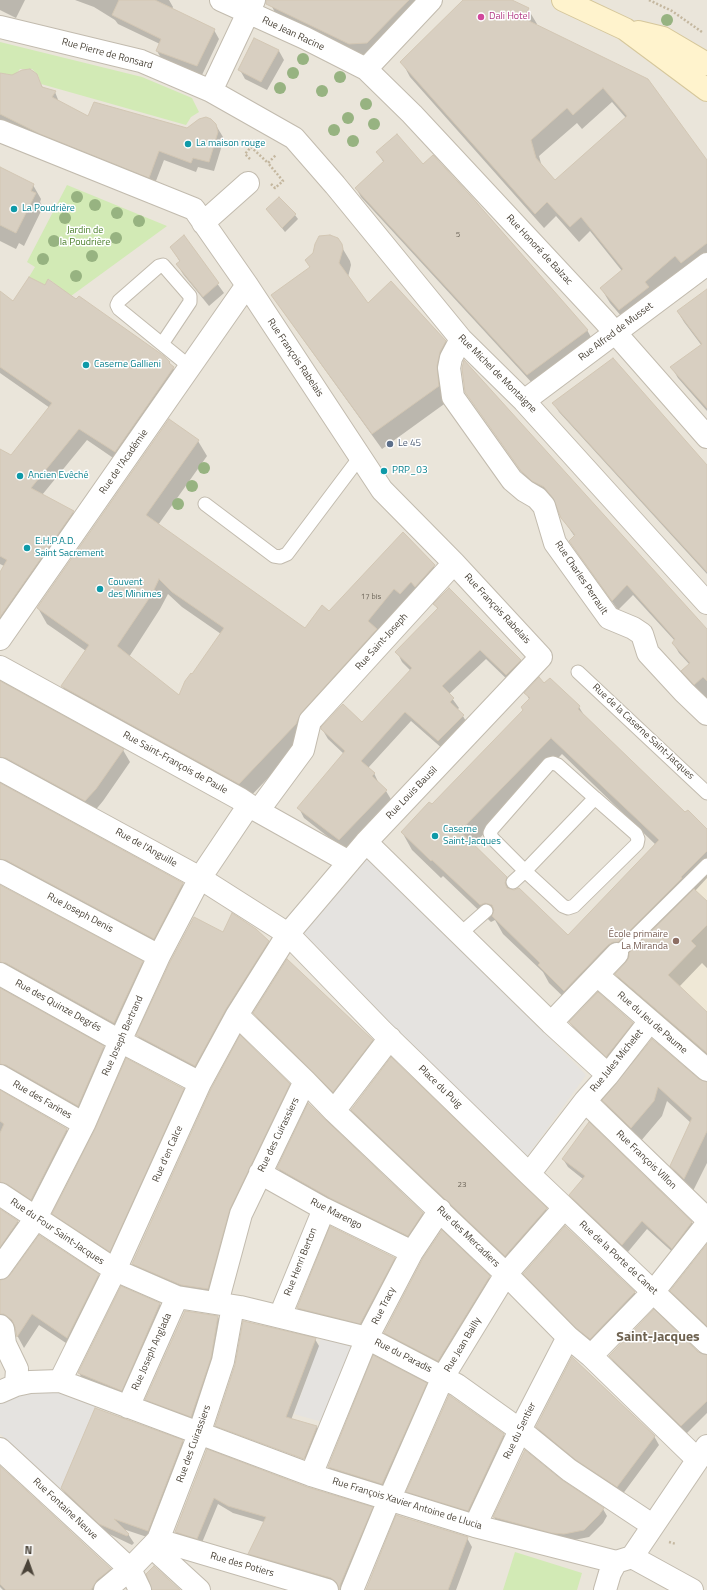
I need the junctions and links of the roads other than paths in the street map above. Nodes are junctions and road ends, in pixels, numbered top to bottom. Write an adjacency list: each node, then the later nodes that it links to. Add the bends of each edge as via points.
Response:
1 (221, 0): 4 (street, Rue Jean Racine)
2 (431, 0): 8 (street)
3 (563, 0): 6 (main road)
4 (251, 6): 8 (street, Rue Jean Racine, via 305,38); 10 (street)
5 (0, 27): 10 (street, Rue Pierre de Ronsard, via 141,61)
6 (625, 29): 7 (main road, via 663,38); 9 (main road)
7 (707, 64)
8 (366, 69): 17 (street, Rue Honoré de Balzac, via 412,114)
9 (707, 90)
10 (211, 91): 12 (street, Rue Pierre de Ronsard)
11 (0, 131): 14 (street, Rue François Rabelais, via 194,209)
12 (294, 138): 18 (street, Rue Michel de Montaigne, via 335,184)
13 (254, 177): 14 (street)
14 (204, 223): 16 (street, Rue François Rabelais)
15 (707, 264): 17 (street, Rue Alfred de Musset)
16 (247, 286): 20 (street, Rue de l'Académie); 23 (street, Rue François Rabelais)
17 (615, 332): 21 (street, Rue Alfred de Musset); 22 (street, Rue Honoré de Balzac)
18 (461, 339): 21 (street, Rue Michel de Montaigne); 31 (street, Rue Charles Perrault, via 449,368 453,397 512,480 544,506 555,543 609,618 642,634 648,653)
19 (162, 344): 19 (lane, via 117,305 159,266 164,265 190,296 190,302); 20 (lane)
20 (190, 367): 27 (street, Rue de l'Académie)
21 (524, 401): 26 (street, Rue Michel de Montaigne)
22 (707, 437)
23 (360, 456): 24 (lane, via 287,554 280,557 274,556); 25 (street, Rue François Rabelais, via 382,490)
24 (205, 504)
25 (454, 563): 28 (street, Rue François Rabelais); 32 (street, Rue Saint-Joseph)
26 (707, 603)
27 (0, 639)
28 (541, 657): 37 (street, Rue Louis Bausil)
29 (0, 666): 36 (street, Rue Saint-François de Paule)
30 (578, 672): 34 (lane, Rue de la Caserne Saint-Jacques)
31 (707, 714)
32 (310, 721): 36 (street, Rue Joseph Bertrand, via 303,750)
33 (0, 769): 42 (street, Rue de l'Anguille)
34 (707, 792)
35 (595, 798): 41 (lane); 41 (lane, via 558,765 549,764 490,833); 41 (lane, via 636,834 637,844 574,906 568,908)
36 (254, 808): 38 (street, Rue Saint-François de Paule); 42 (street, Rue Joseph Bertrand)
37 (366, 842): 38 (street, Rue Louis Bausil); 46 (street)
38 (349, 862): 45 (street, Rue Louis Bausil)
39 (707, 865): 47 (lane)
40 (0, 871): 48 (street, Rue Joseph Denis)
41 (524, 871): 43 (lane)
42 (200, 878): 45 (street, Rue de l'Anguille); 48 (street, Rue Joseph Bertrand)
43 (513, 882)
44 (486, 911): 46 (lane)
45 (288, 934): 51 (street, Rue d'en Calce); 54 (street, Place du Puig)
46 (460, 934): 53 (street)
47 (617, 954): 50 (street)
48 (159, 956): 55 (street, Rue Joseph Bertrand)
49 (0, 974): 55 (street, Rue des Quinze Degrés)
50 (597, 975): 52 (street, Rue du Jeu de Paume); 53 (street)
51 (236, 1015): 59 (street, Rue des Mercadiers); 60 (street, Rue d'en Calce)
52 (650, 1021): 56 (street, Rue du Jeu de Paume); 57 (street, Rue Jules Michelet)
53 (551, 1023): 57 (street)
54 (390, 1038): 62 (street); 65 (street, Place du Puig)
55 (120, 1041): 60 (street, Rue des Quinze Degrés); 63 (street, Rue Joseph Bertrand)
56 (707, 1070)
57 (608, 1075): 61 (street, Rue Jules Michelet)
58 (0, 1076): 63 (street, Rue des Farines)
59 (305, 1081): 62 (street, Rue des Mercadiers); 64 (street, Rue des Cuirassiers)
60 (200, 1083): 75 (street, Rue d'en Calce)
61 (585, 1101): 65 (street); 71 (street, Rue François Villon)
62 (334, 1111): 69 (street, Rue des Mercadiers)
63 (84, 1124): 70 (street, Rue Joseph Bertrand)
64 (260, 1173): 68 (street, Rue Marengo); 79 (street, Rue des Cuirassiers, via 241,1214)
65 (529, 1174): 67 (street, Rue de la Porte de Canet)
66 (0, 1194): 70 (street, Rue du Four Saint-Jacques)
67 (564, 1208): 76 (street, Rue Jean Bailly); 77 (street, Rue de la Porte de Canet)
68 (324, 1209): 73 (street, Rue Marengo); 80 (street, Rue Henri Berton)
69 (440, 1210): 73 (street, Rue Tracy); 76 (street, Rue des Mercadiers)
70 (36, 1218): 74 (street, Rue Joseph Bertrand); 75 (street, Rue du Four Saint-Jacques)
71 (707, 1219)
72 (707, 1224): 77 (street)
73 (412, 1252): 83 (street, Rue Tracy)
74 (0, 1268)
75 (115, 1270): 78 (street, Rue du Paradis); 87 (street, Rue d'en Calce)
76 (506, 1274): 82 (street, Rue des Mercadiers); 86 (street, Rue Jean Bailly)
77 (654, 1291): 84 (street, Rue de la Porte de Canet); 85 (street)
78 (177, 1297): 79 (street, Rue du Paradis); 89 (street, Rue Joseph Anglada)
79 (225, 1304): 80 (street, Rue du Paradis); 91 (street, Rue des Cuirassiers, via 223,1361)
80 (280, 1316): 83 (street, Rue du Paradis)
81 (0, 1326): 88 (street, via 17,1369)
82 (568, 1337): 85 (street, Rue des Mercadiers); 90 (street, Rue du Sentier)
83 (368, 1338): 86 (street, Rue du Paradis); 94 (street, Rue Tracy)
84 (707, 1343)
85 (590, 1356): 93 (street, Rue des Mercadiers)
86 (443, 1377): 90 (street, Rue du Paradis, via 457,1384); 95 (street, Rue Jean Bailly)
87 (60, 1381): 88 (street); 89 (street, Rue François Xavier Antoine de Llucia)
88 (8, 1389)
89 (128, 1407): 91 (street, Rue François Xavier Antoine de Llucia)
90 (520, 1430): 96 (street, Rue du Sentier); 97 (street, Rue du Paradis, via 569,1470)
91 (198, 1434): 94 (street, Rue François Xavier Antoine de Llucia); 98 (street, Rue des Cuirassiers)
92 (0, 1449): 100 (street, Rue Fontaine Neuve)
93 (702, 1453): 97 (street)
94 (311, 1475): 95 (street, Rue François Xavier Antoine de Llucia)
95 (389, 1500): 96 (street, Rue François Xavier Antoine de Llucia); 105 (street, Rue Jean Bailly)
96 (475, 1526): 99 (street, Rue François Xavier Antoine de Llucia)
97 (652, 1526): 99 (street)
98 (155, 1544): 100 (street, Rue des Cuirassiers); 103 (street); 104 (street, Rue des Potiers)
99 (624, 1559): 106 (street, via 610,1573); 107 (street, Rue François Xavier Antoine de Llucia)
100 (130, 1570): 101 (street, Rue des Cuirassiers); 102 (street)
101 (105, 1590)
102 (140, 1590)
103 (198, 1590)
104 (327, 1590)
105 (352, 1590)
106 (605, 1590)
107 (692, 1590)

